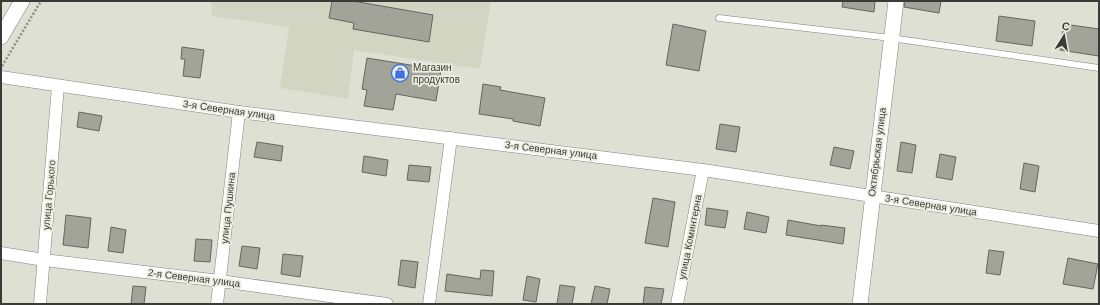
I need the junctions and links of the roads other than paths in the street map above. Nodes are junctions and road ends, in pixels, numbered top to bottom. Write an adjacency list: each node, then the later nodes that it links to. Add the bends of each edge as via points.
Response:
1 (22, 1): 4 (street)
2 (896, 1): 5 (street, Октябрьская улица)
3 (719, 18): 5 (lane)
4 (1, 37)
5 (891, 38): 6 (lane); 12 (street, Октябрьская улица)
6 (1099, 68)
7 (1, 77): 8 (street, 3-я Северная улица)
8 (58, 86): 9 (street, 3-я Северная улица); 15 (street, улица Горького)
9 (239, 112): 10 (street, 3-я Северная улица); 16 (street, улица Пушкина)
10 (452, 138): 11 (street, 3-я Северная улица); 20 (street)
11 (703, 170): 12 (street, 3-я Северная улица); 21 (street, улица Коминтерна)
12 (872, 196): 13 (street, 3-я Северная улица); 22 (street, Октябрьская улица)
13 (1099, 231)
14 (1, 253): 15 (street, 2-я Северная улица)
15 (44, 260): 16 (street, 2-я Северная улица); 17 (street, улица Горького)
16 (220, 281): 18 (street, улица Пушкина); 19 (street, 2-я Северная улица)
17 (40, 304)
18 (217, 304)
19 (387, 304)
20 (429, 304)
21 (677, 304)
22 (860, 304)

